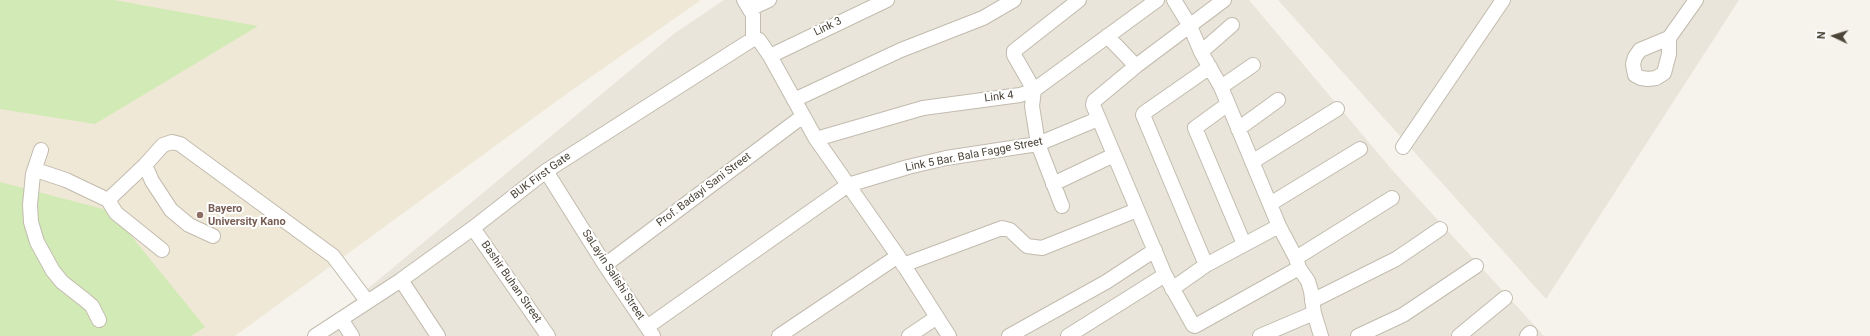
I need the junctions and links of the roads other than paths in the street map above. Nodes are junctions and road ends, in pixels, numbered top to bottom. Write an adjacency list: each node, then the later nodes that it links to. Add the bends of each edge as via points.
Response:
1 (769, 0): 10 (street)
2 (887, 0): 17 (street, Link 3)
3 (1014, 0): 23 (street, via 983,18 901,50)
4 (1079, 0): 22 (street, via 1014,51)
5 (1157, 0): 13 (street, Link 4)
6 (1174, 0): 12 (street)
7 (1224, 0): 12 (street)
8 (1503, 0): 32 (street)
9 (1696, 0): 14 (street)
10 (747, 5): 15 (street, via 754,21)
11 (1232, 25): 16 (street)
12 (1190, 26): 16 (street); 19 (street)
13 (1107, 36): 19 (street); 22 (street, Link 4)
14 (1669, 38)
15 (753, 39): 17 (street, via 758,40); 38 (street, BUK First Gate)
16 (1202, 52): 20 (street)
17 (770, 56): 23 (street)
18 (1253, 65): 21 (street)
19 (1136, 66): 28 (street, via 1094,101)
20 (1210, 67): 21 (street); 57 (street, via 1143,115)
21 (1221, 88): 25 (street)
22 (1034, 90): 30 (street, Link 4, via 1020,95 923,108); 31 (street, via 1032,106)
23 (794, 100): 27 (street)
24 (1278, 100): 29 (street)
25 (1228, 104): 29 (street); 51 (street, via 1195,128)
26 (1337, 109): 36 (street)
27 (803, 116): 30 (street); 56 (street, Prof. Badayi Sani Street)
28 (1098, 119): 31 (street, Link 5 Bar. Bala Fagge Street); 35 (street)
29 (1238, 129): 36 (street)
30 (816, 138): 41 (street)
31 (1038, 144): 40 (street); 41 (street, Link 5 Bar. Bala Fagge Street, via 946,158)
32 (1403, 147)
33 (1360, 149): 44 (street)
34 (41, 150): 39 (street)
35 (1114, 155): 40 (street); 46 (street)
36 (1252, 162): 44 (street)
37 (144, 165): 43 (street); 50 (street, via 171,210 189,225); 63 (street, via 162,145 172,142 180,144 333,256)
38 (546, 170): 48 (street, BUK First Gate); 56 (street, SaLayin Salishi Street)
39 (34, 171): 43 (street, via 66,180); 67 (street, via 30,205 31,222 37,242 53,271 62,282 88,303)
40 (1053, 184): 45 (street)
41 (848, 185): 54 (street); 68 (street, Link 5 Bar. Bala Fagge Street)
42 (1392, 198): 55 (street)
43 (108, 200): 52 (street, via 116,213)
44 (1270, 204): 47 (street)
45 (1062, 206)
46 (1137, 210): 53 (street); 54 (street, via 1042,248 1027,246 1010,230 1002,228)
47 (1279, 226): 51 (street); 55 (street)
48 (473, 228): 60 (street, BUK First Gate); 73 (street, Bashir Buhan Street)
49 (1440, 229): 64 (street, via 1396,259)
50 (212, 236)
51 (1244, 244): 57 (street)
52 (162, 250)
53 (1155, 250): 59 (street); 77 (street, via 1106,282)
54 (901, 261): 65 (street); 74 (street)
55 (1297, 263): 61 (street, via 1195,326); 64 (street, via 1308,281)
56 (605, 265): 68 (street, SaLayin Salishi Street)
57 (1206, 265): 61 (street)
58 (1476, 266): 80 (street, via 1403,315)
59 (1165, 275): 61 (street); 69 (street)
60 (401, 280): 63 (street, BUK First Gate); 72 (street)
61 (1172, 289)
62 (1505, 298): 81 (street)
63 (367, 301): 66 (street, BUK First Gate)
64 (1313, 307): 78 (street); 79 (street)
65 (936, 317): 75 (street); 76 (street)
66 (341, 319): 70 (street, BUK First Gate); 71 (street)
67 (99, 320)
68 (650, 332)
69 (1072, 335)
70 (315, 336)
71 (352, 336)
72 (438, 336)
73 (548, 336)
74 (779, 336)
75 (909, 336)
76 (949, 336)
77 (1009, 336)
78 (1260, 336)
79 (1321, 336)
80 (1358, 336)
81 (1459, 336)

